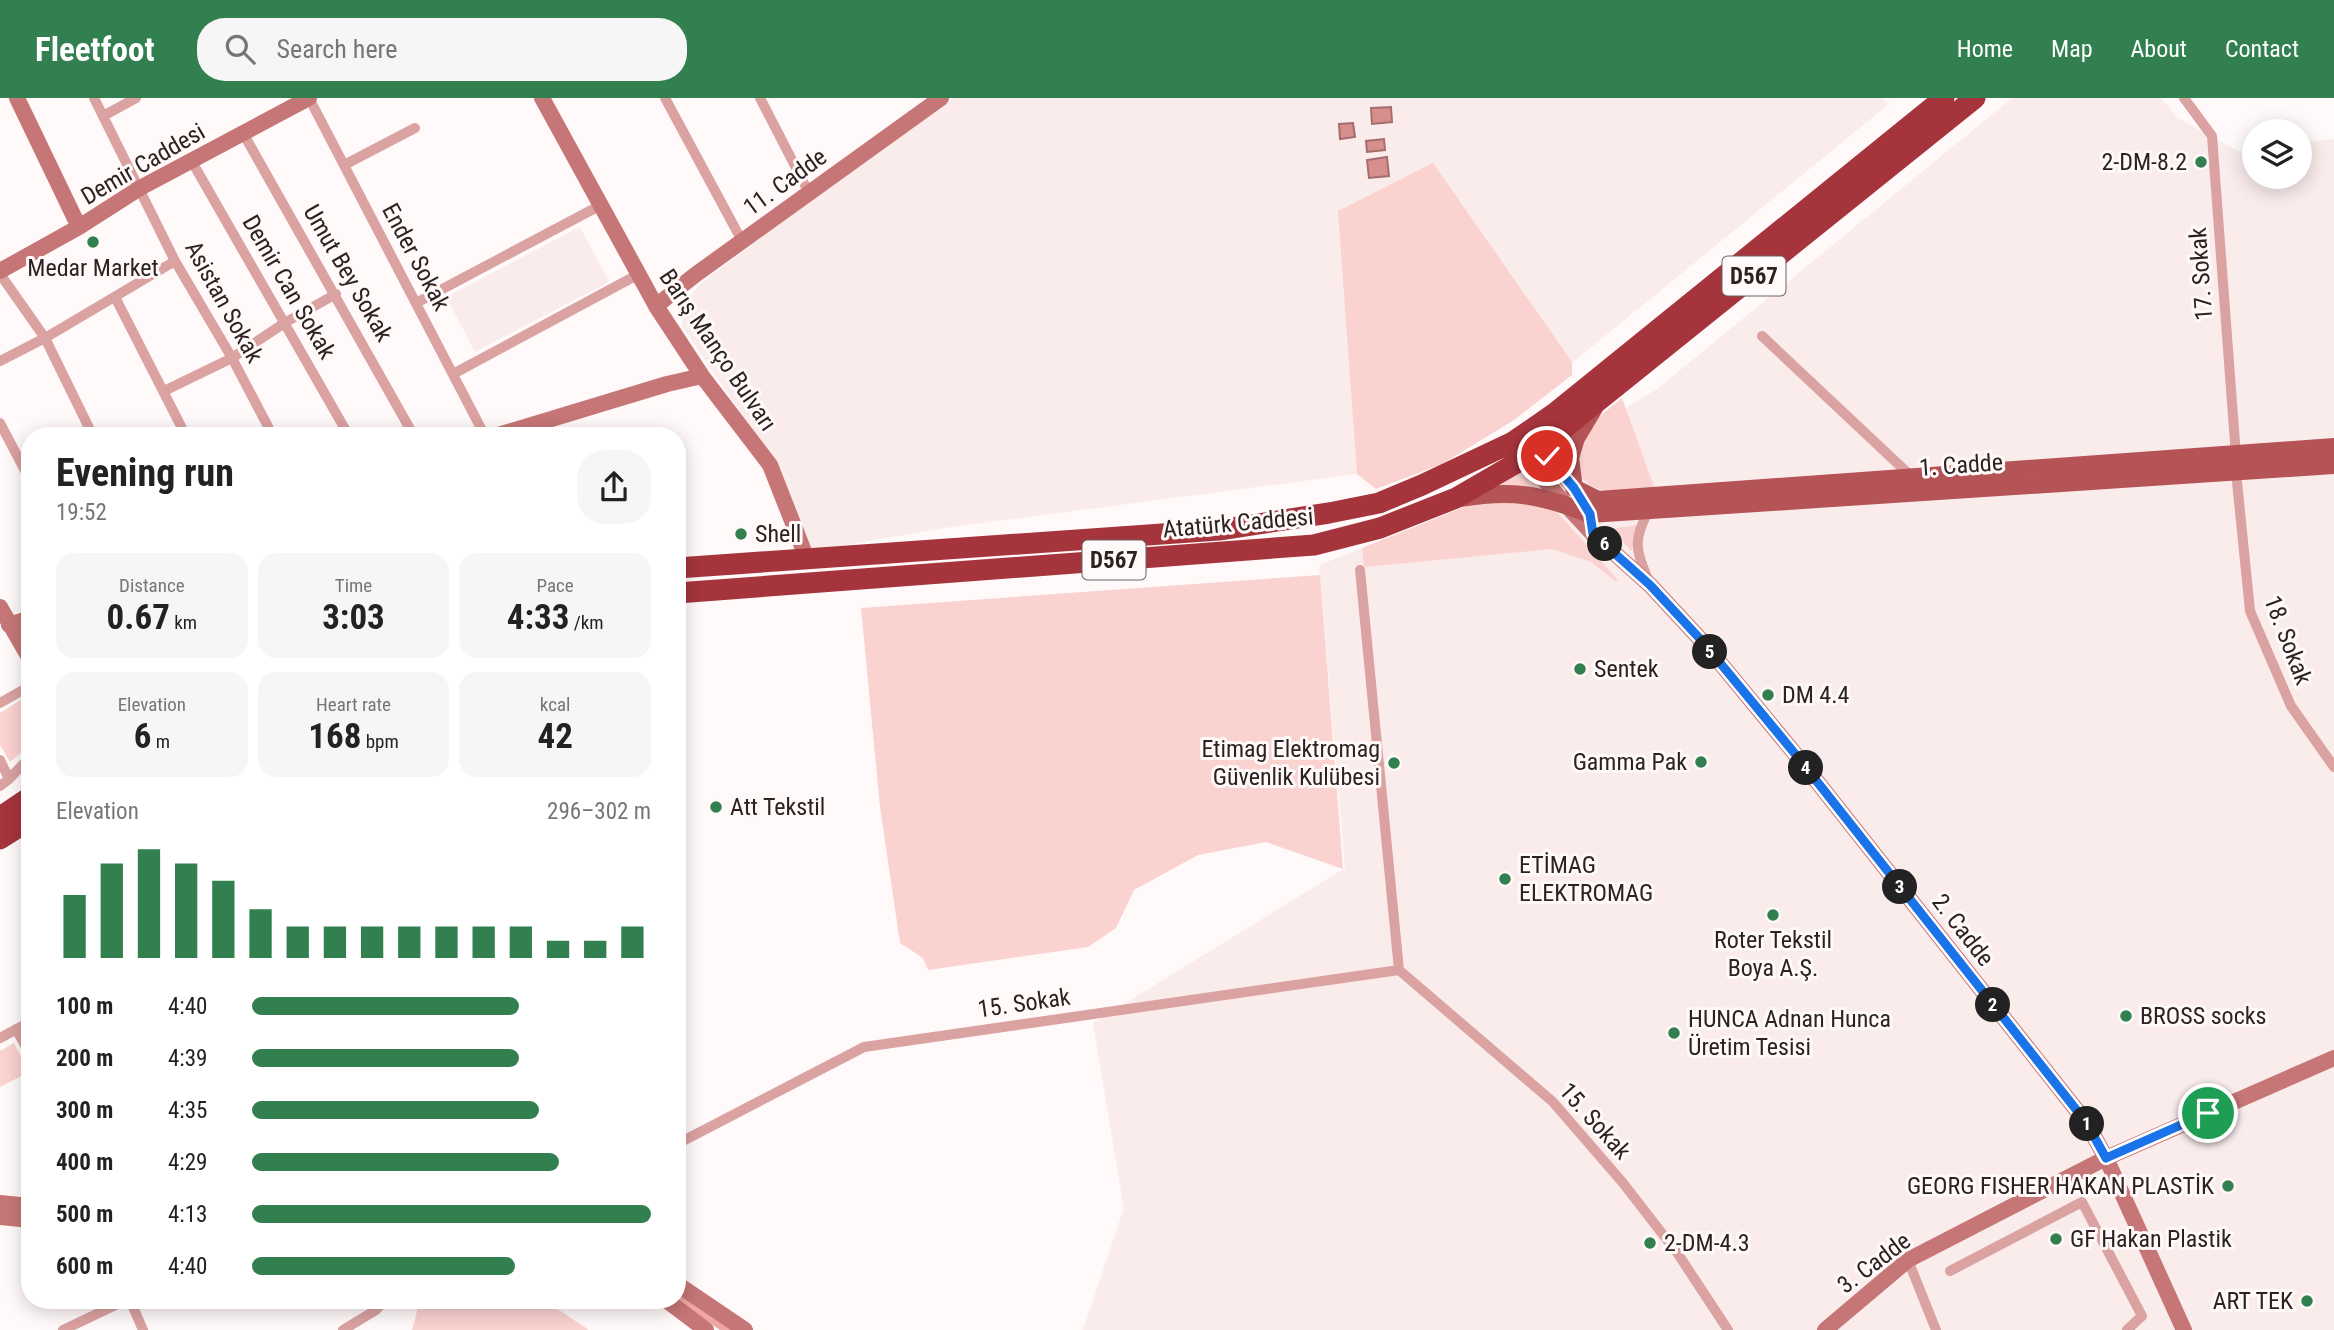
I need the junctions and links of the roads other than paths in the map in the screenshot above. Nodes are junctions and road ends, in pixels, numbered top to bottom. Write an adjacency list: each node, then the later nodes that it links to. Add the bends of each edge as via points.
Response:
1 (17, 98): 22 (street)
2 (94, 98): 13 (street, Asistan Sokak)
3 (136, 98): 13 (street)
4 (309, 98): 16 (street, Demir Caddesi); 18 (street, Ender Sokak)
5 (542, 98): 21 (street, Barış Manço Bulvarı)
6 (665, 98): 23 (street)
7 (760, 98): 20 (street)
8 (930, 98): 14 (street)
9 (941, 98): 14 (street, 11. Cadde)
10 (1944, 98): 40 (highway, D567)
11 (1975, 98): 39 (highway, D567)
12 (2184, 98): 53 (street, 17. Sokak, via 2212,136)
13 (103, 116): 19 (street, Asistan Sokak)
14 (914, 116): 20 (street, 11. Cadde)
15 (415, 128): 18 (street)
16 (243, 133): 17 (street, Demir Caddesi); 27 (street, Umut Bey Sokak)
17 (191, 160): 19 (street, Demir Caddesi); 31 (street, Demir Can Sokak)
18 (344, 165): 29 (street, Ender Sokak)
19 (140, 188): 22 (street, Demir Caddesi); 24 (street, Asistan Sokak)
20 (809, 193): 23 (street, 11. Cadde)
21 (601, 205): 26 (street, Barış Manço Bulvarı); 29 (street)
22 (79, 227): 25 (street, Demir Caddesi)
23 (742, 241): 30 (street, 11. Cadde)
24 (175, 261): 28 (street); 34 (street, Asistan Sokak)
25 (0, 272): 33 (street)
26 (639, 274): 30 (street, Barış Manço Bulvarı); 36 (street)
27 (336, 294): 31 (street); 46 (street, Umut Bey Sokak)
28 (115, 297): 33 (street); 38 (street)
29 (416, 303): 36 (street, Ender Sokak)
30 (656, 306): 37 (street, Barış Manço Bulvarı)
31 (286, 322): 34 (street); 45 (street, Demir Can Sokak)
32 (1762, 336): 55 (street)
33 (45, 338): 35 (street); 42 (street)
34 (232, 358): 38 (street); 44 (street, Asistan Sokak)
35 (0, 361)
36 (453, 374): 47 (street, Ender Sokak)
37 (702, 376): 48 (street); 62 (street, Barış Manço Bulvarı, via 771,465)
38 (164, 391): 43 (street)
39 (1596, 404): 51 (highway, D567); 56 (main road, via 1570,458)
40 (1555, 413): 49 (highway, D567); 51 (street)
41 (0, 423): 52 (street)
42 (89, 427)
43 (182, 427)
44 (268, 427)
45 (344, 427)
46 (409, 427)
47 (480, 427)
48 (525, 427)
49 (1513, 442): 51 (street); 62 (highway, D567, via 1379,503 1321,514 1219,530)
50 (2334, 447): 53 (main road, 1. Cadde)
51 (1532, 454): 56 (street, via 1547,456); 57 (highway, Atatürk Caddesi / D567); 58 (street, 2. Cadde, via 1536,470)
52 (21, 463)
53 (2236, 464): 54 (main road, 1. Cadde); 55 (main road, 1. Cadde); 60 (main road, 1. Cadde); 75 (street, 18. Sokak, via 2250,611 2291,706)
54 (2334, 465)
55 (1913, 478): 59 (main road, 1. Cadde)
56 (1574, 488): 59 (main road)
57 (1456, 498): 58 (main road, via 1527,494); 66 (highway, Atatürk Caddesi / D567, via 1380,528 1314,545)
58 (1565, 504): 59 (main road); 61 (street, 2. Cadde)
59 (1594, 507): 60 (main road, 1. Cadde); 61 (street)
60 (1649, 510): 65 (street, via 1636,550)
61 (1593, 534): 65 (street, 2. Cadde)
62 (807, 559): 63 (highway, D567)
63 (686, 567)
64 (1360, 570): 81 (street)
65 (1650, 585): 88 (street, 2. Cadde, via 1796,755 2086,1122)
66 (686, 592)
67 (0, 607): 69 (street)
68 (21, 621): 69 (street)
69 (9, 625): 70 (street)
70 (21, 644)
71 (21, 691): 72 (street)
72 (0, 703)
73 (0, 760): 76 (street)
74 (21, 766): 76 (street)
75 (2334, 768)
76 (5, 782)
77 (21, 808): 80 (highway)
78 (21, 823): 80 (highway)
79 (21, 827): 80 (highway)
80 (2, 830)
81 (1399, 970): 87 (street, 15. Sokak, via 864,1047); 105 (street, 15. Sokak, via 1553,1102 1678,1254)
82 (21, 1026): 83 (street)
83 (16, 1029): 84 (street); 85 (street)
84 (0, 1038)
85 (21, 1038)
86 (2334, 1058): 88 (street, 3. Cadde)
87 (686, 1139)
88 (2106, 1158): 93 (street, 3. Cadde); 109 (street, 2. Cadde)
89 (0, 1203): 90 (street)
90 (21, 1205)
91 (0, 1217): 92 (street)
92 (21, 1219)
93 (1908, 1260): 106 (street, 3. Cadde); 107 (street)
94 (1950, 1271): 108 (street, via 2082,1202 2142,1317)
95 (686, 1290): 104 (street)
96 (108, 1309): 100 (street)
97 (132, 1309): 101 (street)
98 (377, 1309): 102 (street)
99 (678, 1309): 103 (street)
100 (62, 1330)
101 (143, 1330)
102 (343, 1330)
103 (706, 1330)
104 (745, 1330)
105 (1728, 1330)
106 (1825, 1330)
107 (1936, 1330)
108 (2127, 1330)
109 (2184, 1330)

